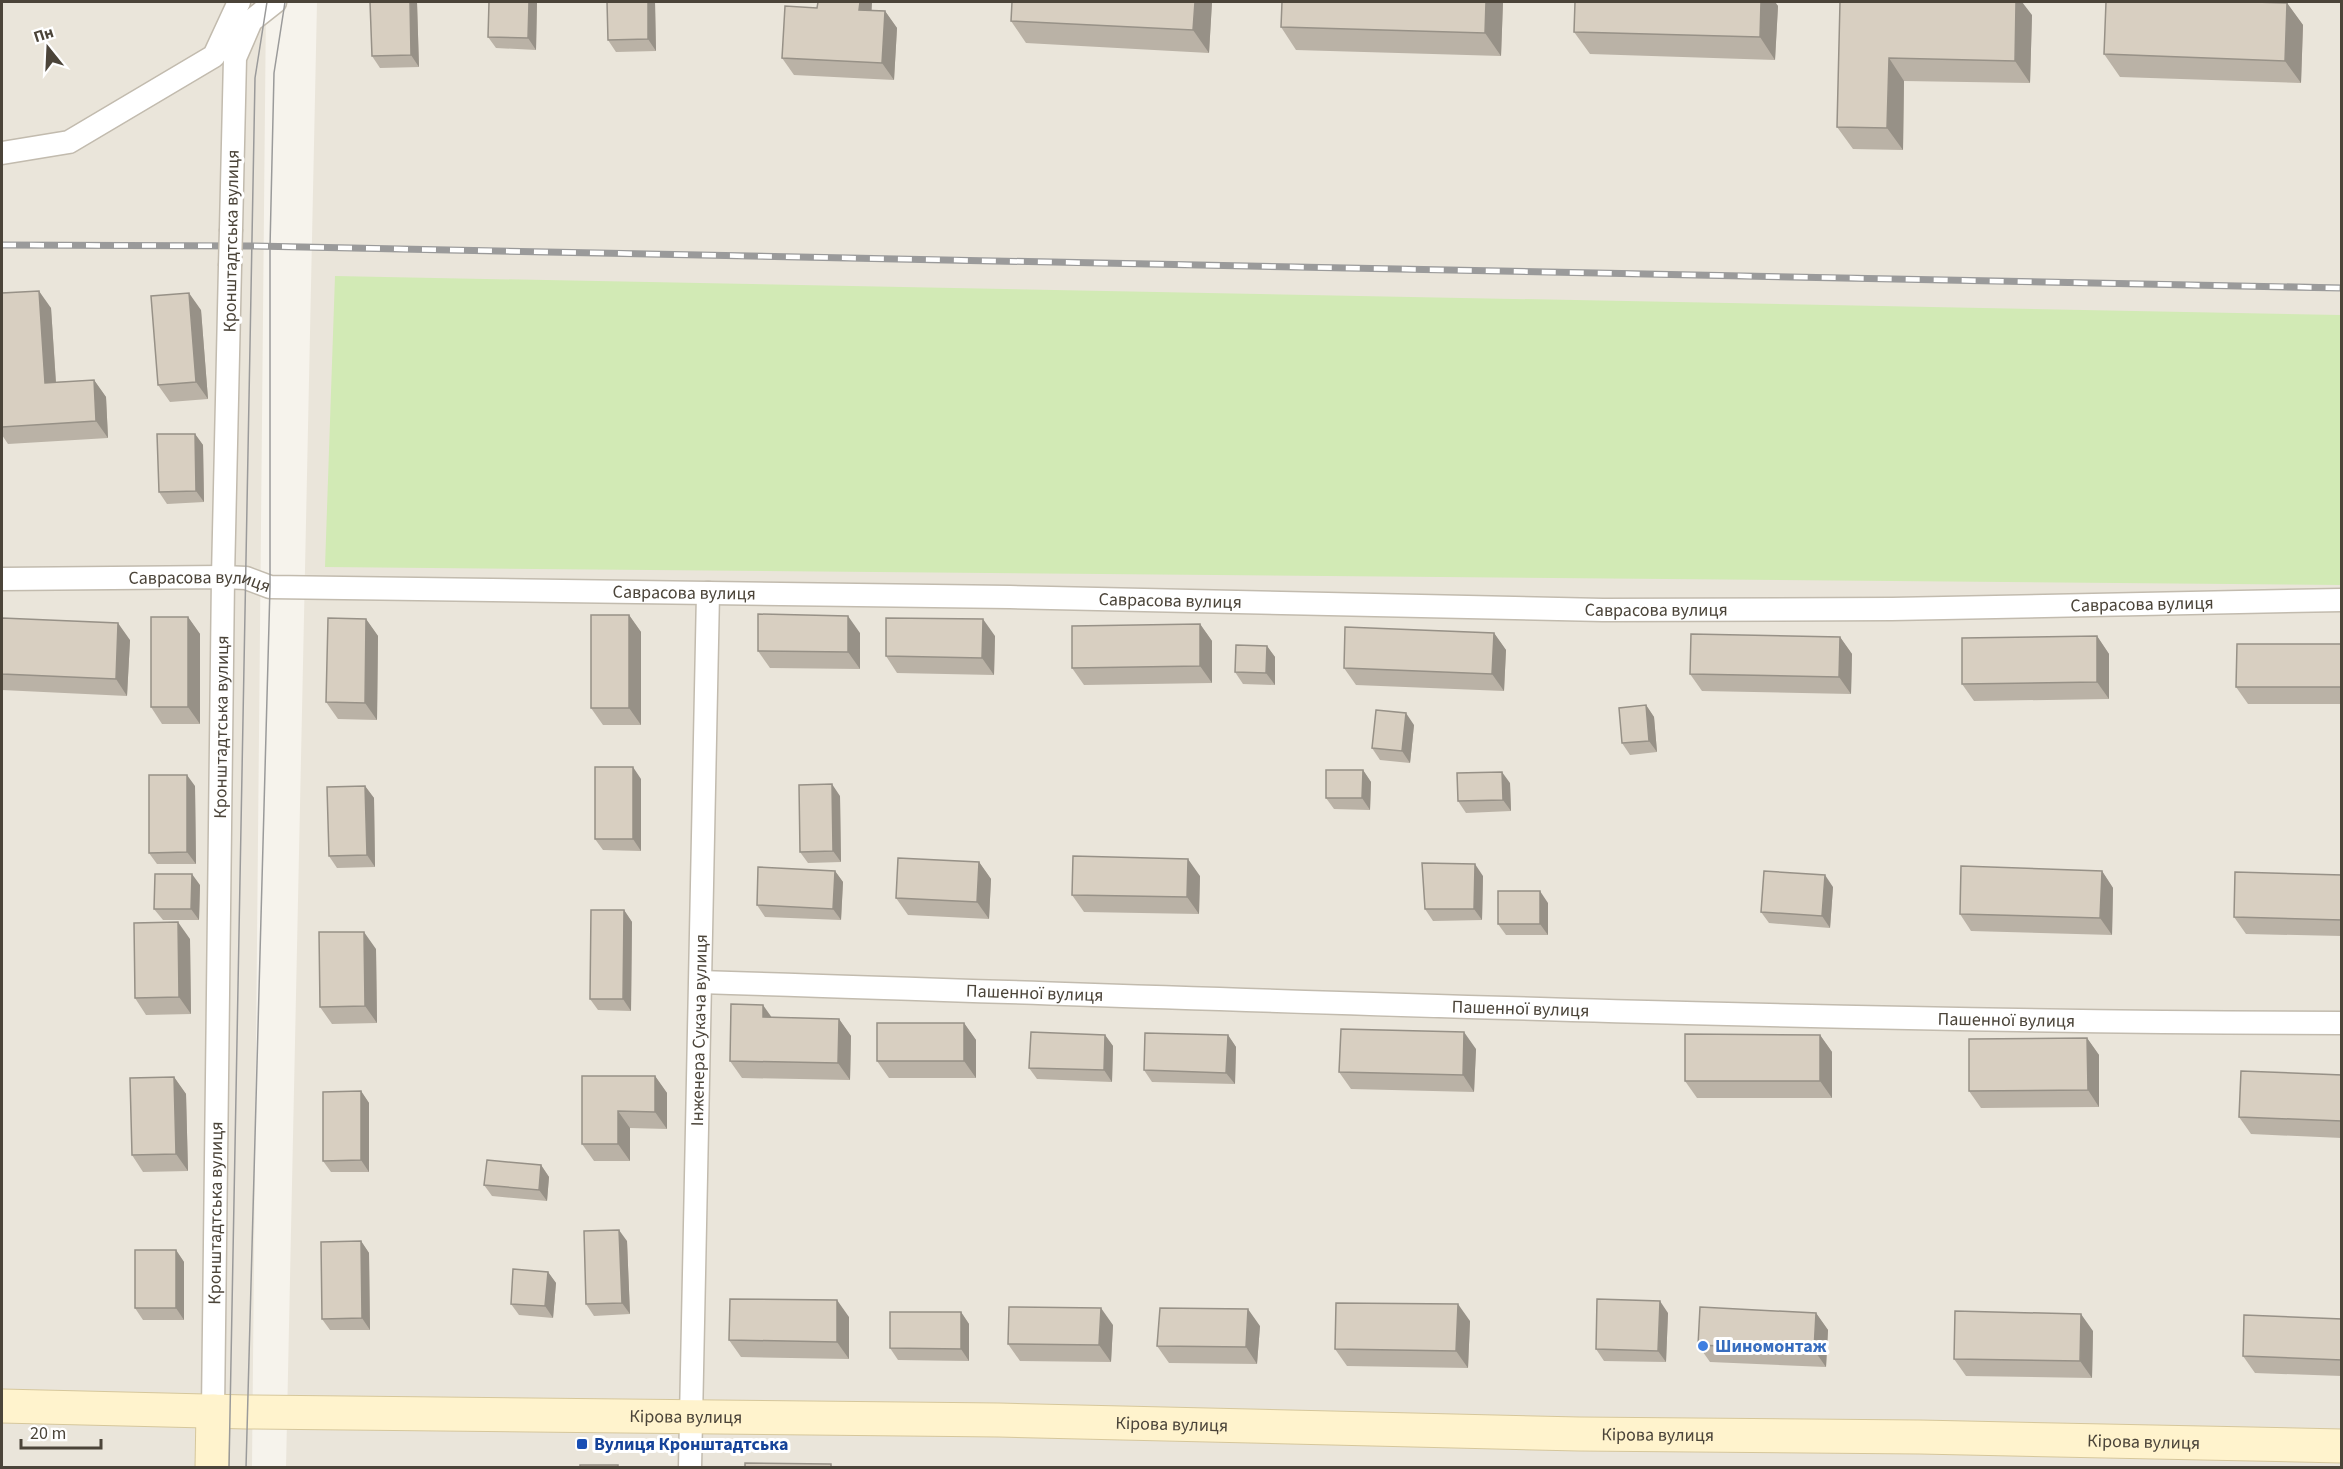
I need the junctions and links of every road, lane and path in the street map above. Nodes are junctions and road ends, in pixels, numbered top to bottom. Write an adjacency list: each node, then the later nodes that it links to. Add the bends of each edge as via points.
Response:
1 (239, 2): 3 (street, via 214,56 69,142)
2 (275, 2): 4 (street, Кронштадтська вулиця, bridge, via 251,21 235,58)
3 (2, 153)
4 (223, 577): 5 (street, Саврасова вулиця); 6 (street, Саврасова вулиця, via 246,578 270,587); 11 (street, Кронштадтська вулиця)
5 (2, 579)
6 (708, 593): 7 (street, Саврасова вулиця, via 1603,610); 8 (street, Інженера Сукача вулиця)
7 (2342, 600)
8 (701, 982): 9 (street, Пашенної вулиця, via 1614,1011); 12 (street, Інженера Сукача вулиця)
9 (2342, 1023)
10 (2, 1406): 11 (main road, Кірова вулиця)
11 (213, 1411): 12 (main road, Кірова вулиця); 14 (main road, Кронштадтська вулиця)
12 (691, 1417): 13 (main road, Кірова вулиця); 15 (street, Інженера Сукача вулиця)
13 (2342, 1446)
14 (212, 1467)
15 (690, 1467)

